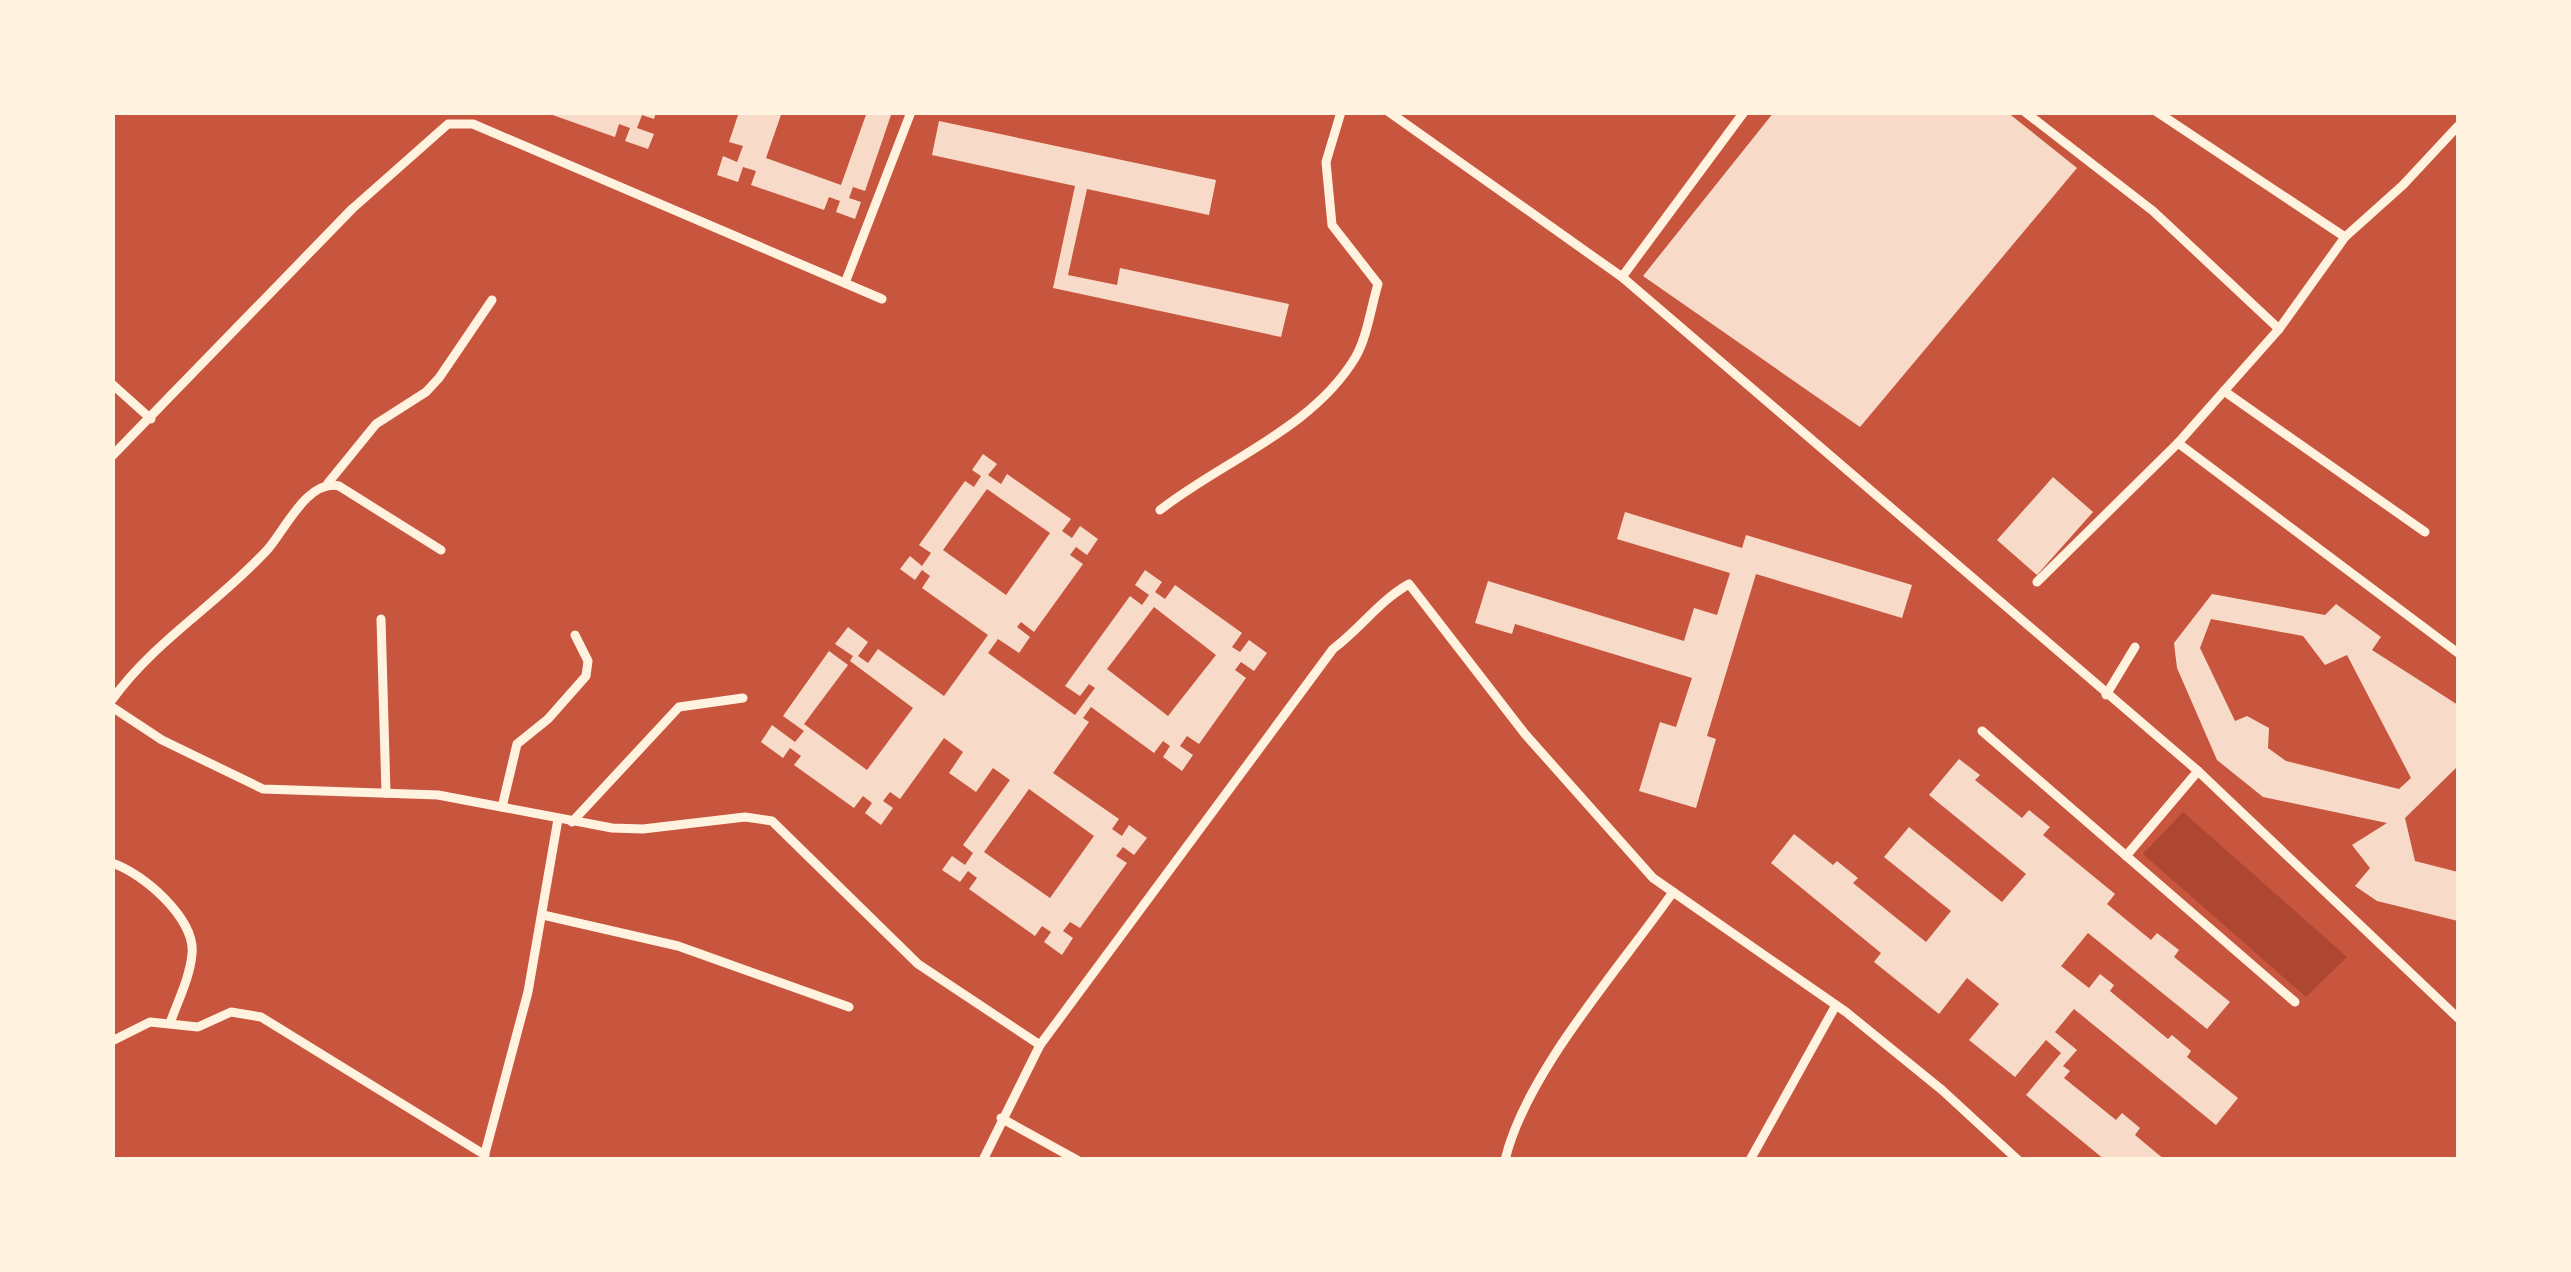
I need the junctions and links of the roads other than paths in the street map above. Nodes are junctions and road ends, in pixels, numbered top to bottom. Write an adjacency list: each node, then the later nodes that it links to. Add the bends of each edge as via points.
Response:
1 (477, 112): 8 (street)
2 (912, 112): 12 (street)
3 (1340, 112): 22 (street, via 1326,162 1332,225 1378,284 1357,355 1321,404)
4 (1389, 112): 11 (street)
5 (1744, 112): 11 (street)
6 (2025, 112): 15 (street, via 2152,211)
7 (2157, 112): 10 (street)
8 (472, 124): 12 (street); 18 (street, via 448,124 352,209)
9 (2458, 126): 10 (street)
10 (2345, 237): 15 (street)
11 (1622, 277): 30 (street)
12 (845, 283): 13 (street)
13 (882, 299)
14 (492, 300): 21 (street, via 439,378 387,414)
15 (2278, 329): 17 (street)
16 (112, 384): 18 (street)
17 (2224, 391): 19 (street); 23 (street)
18 (151, 419): 20 (street)
19 (2178, 443): 25 (street); 29 (street)
20 (112, 456)
21 (328, 483): 24 (street); 32 (street, via 209,609 137,666)
22 (1160, 510)
23 (2425, 532)
24 (441, 550)
25 (2037, 582)
26 (381, 619): 35 (street)
27 (575, 634): 36 (street, via 588,660 586,676 517,744)
28 (2135, 647): 30 (street)
29 (2458, 653)
30 (2106, 695): 34 (street)
31 (743, 698): 38 (street, via 679,706)
32 (112, 704): 35 (street, via 162,740 264,789)
33 (1982, 731): 39 (street)
34 (2198, 772): 39 (street); 46 (street)
35 (386, 793): 36 (street)
36 (502, 808): 37 (street)
37 (558, 819): 38 (street); 42 (street)
38 (572, 822): 49 (street, via 643,829 745,817 772,821 918,964)
39 (2126, 856): 43 (street)
40 (112, 862): 47 (street, via 160,891 192,938)
41 (1673, 892): 44 (street); 49 (street, via 1653,878 1525,734 1410,584 1383,599 1333,649); 54 (street, via 1546,1067)
42 (543, 915): 45 (street, via 678,946); 51 (street)
43 (2294, 1002)
44 (1836, 1005): 55 (street); 56 (street)
45 (849, 1007)
46 (2458, 1018)
47 (170, 1023): 48 (street, via 150,1022); 51 (street, via 206,1026 231,1012 261,1017)
48 (112, 1041)
49 (1040, 1044): 50 (street)
50 (1002, 1118): 52 (street); 53 (street)
51 (484, 1157)
52 (984, 1160)
53 (1077, 1160)
54 (1504, 1160)
55 (1750, 1160)
56 (2018, 1160)

